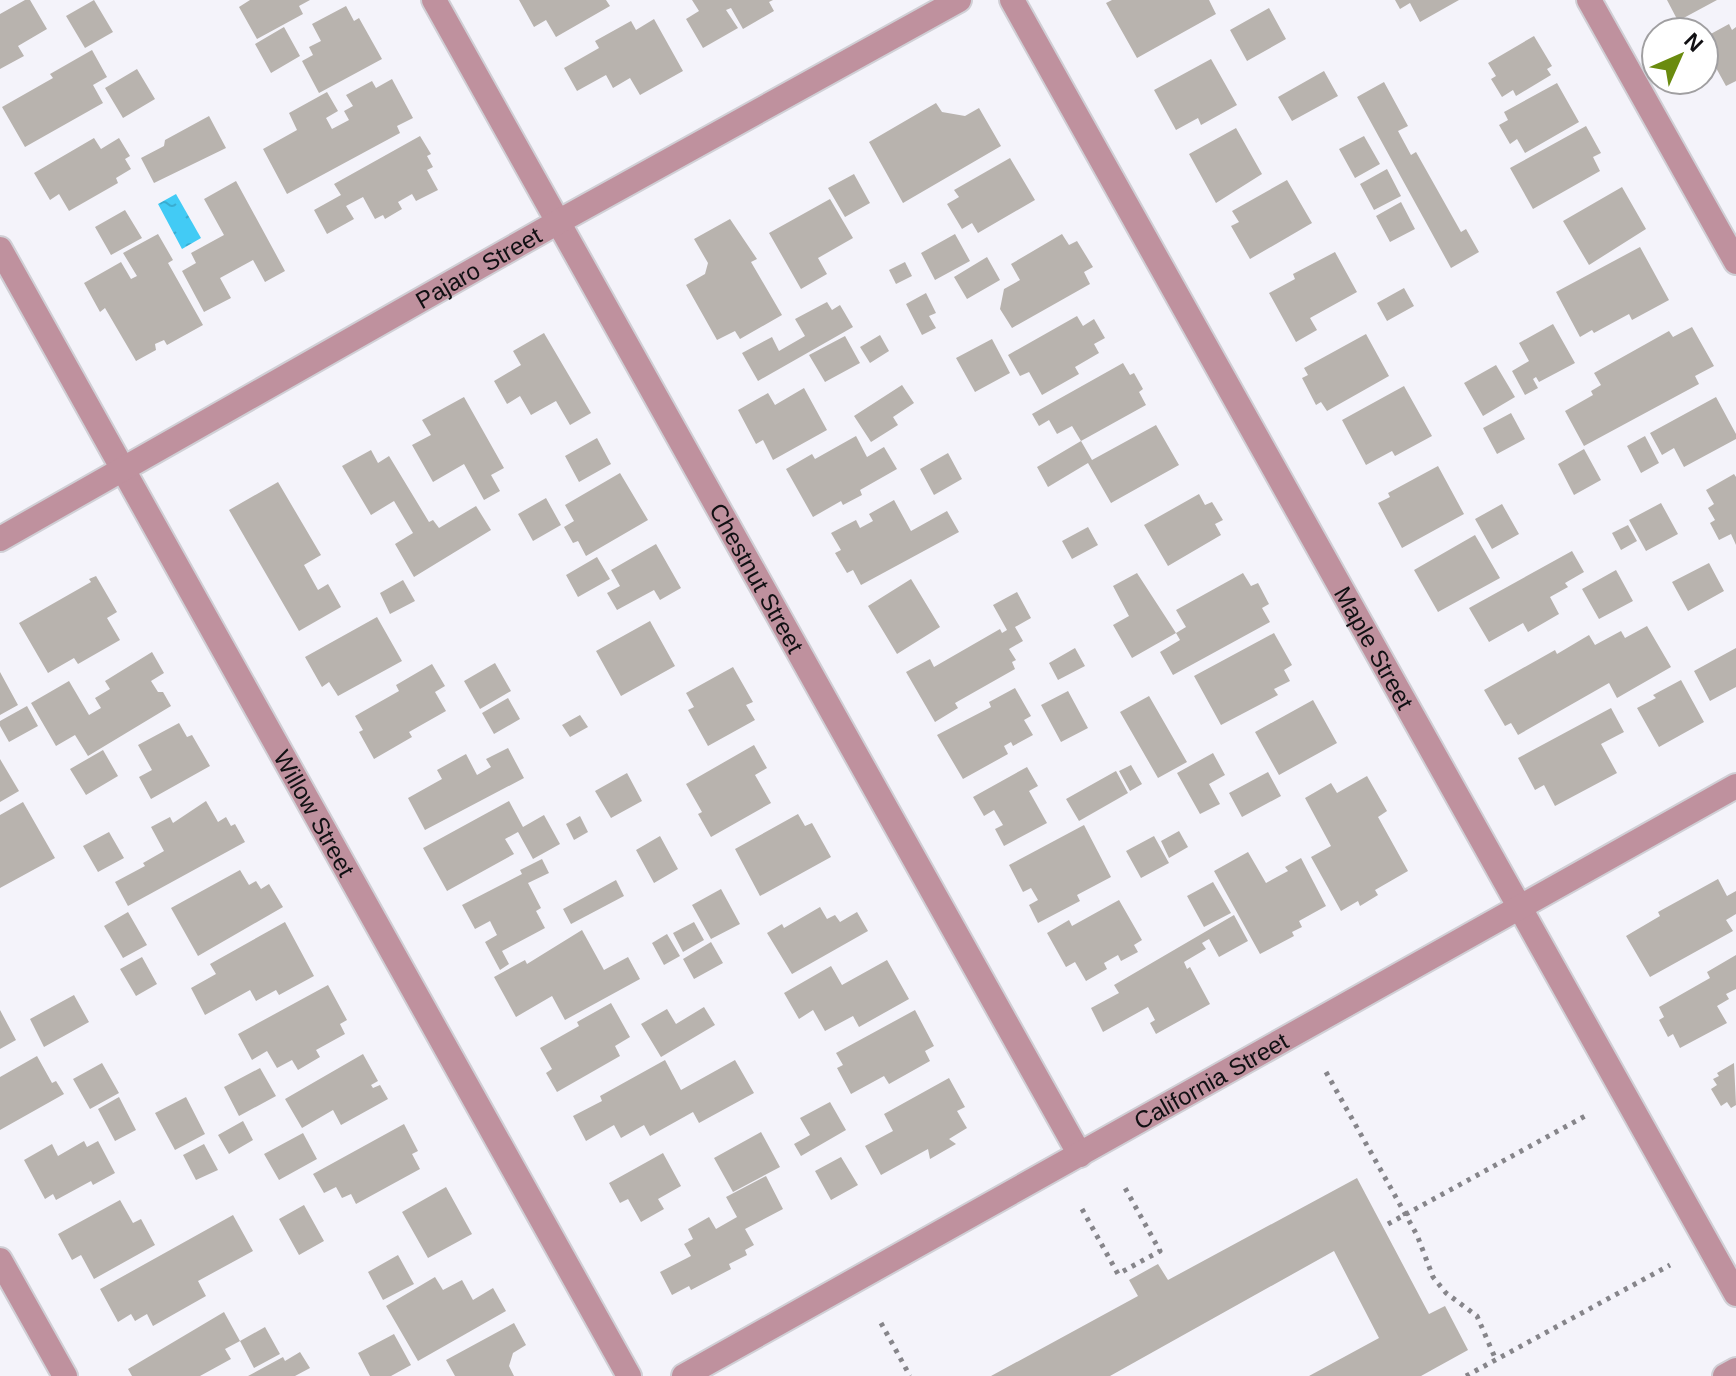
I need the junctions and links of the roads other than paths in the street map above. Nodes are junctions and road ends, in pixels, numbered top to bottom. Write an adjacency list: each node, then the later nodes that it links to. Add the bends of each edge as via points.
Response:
1 (434, 0): 5 (street, Chestnut Street)
2 (959, 0): 5 (street, Pajaro Street)
3 (1012, 0): 11 (street, Maple Street)
4 (1589, 0): 7 (street)
5 (558, 222): 8 (street, Pajaro Street); 12 (street, Chestnut Street)
6 (0, 249): 8 (street, Willow Street)
7 (1736, 262)
8 (124, 470): 9 (street, Pajaro Street); 17 (street, Willow Street)
9 (0, 539)
10 (1736, 786): 11 (street, California Street)
11 (1520, 906): 12 (street, California Street); 14 (street, Maple Street)
12 (1080, 1155): 18 (street, California Street)
13 (0, 1260): 16 (street)
14 (1736, 1294)
15 (1736, 1370): 19 (street)
16 (65, 1376)
17 (629, 1376)
18 (684, 1376)
19 (1725, 1376)

